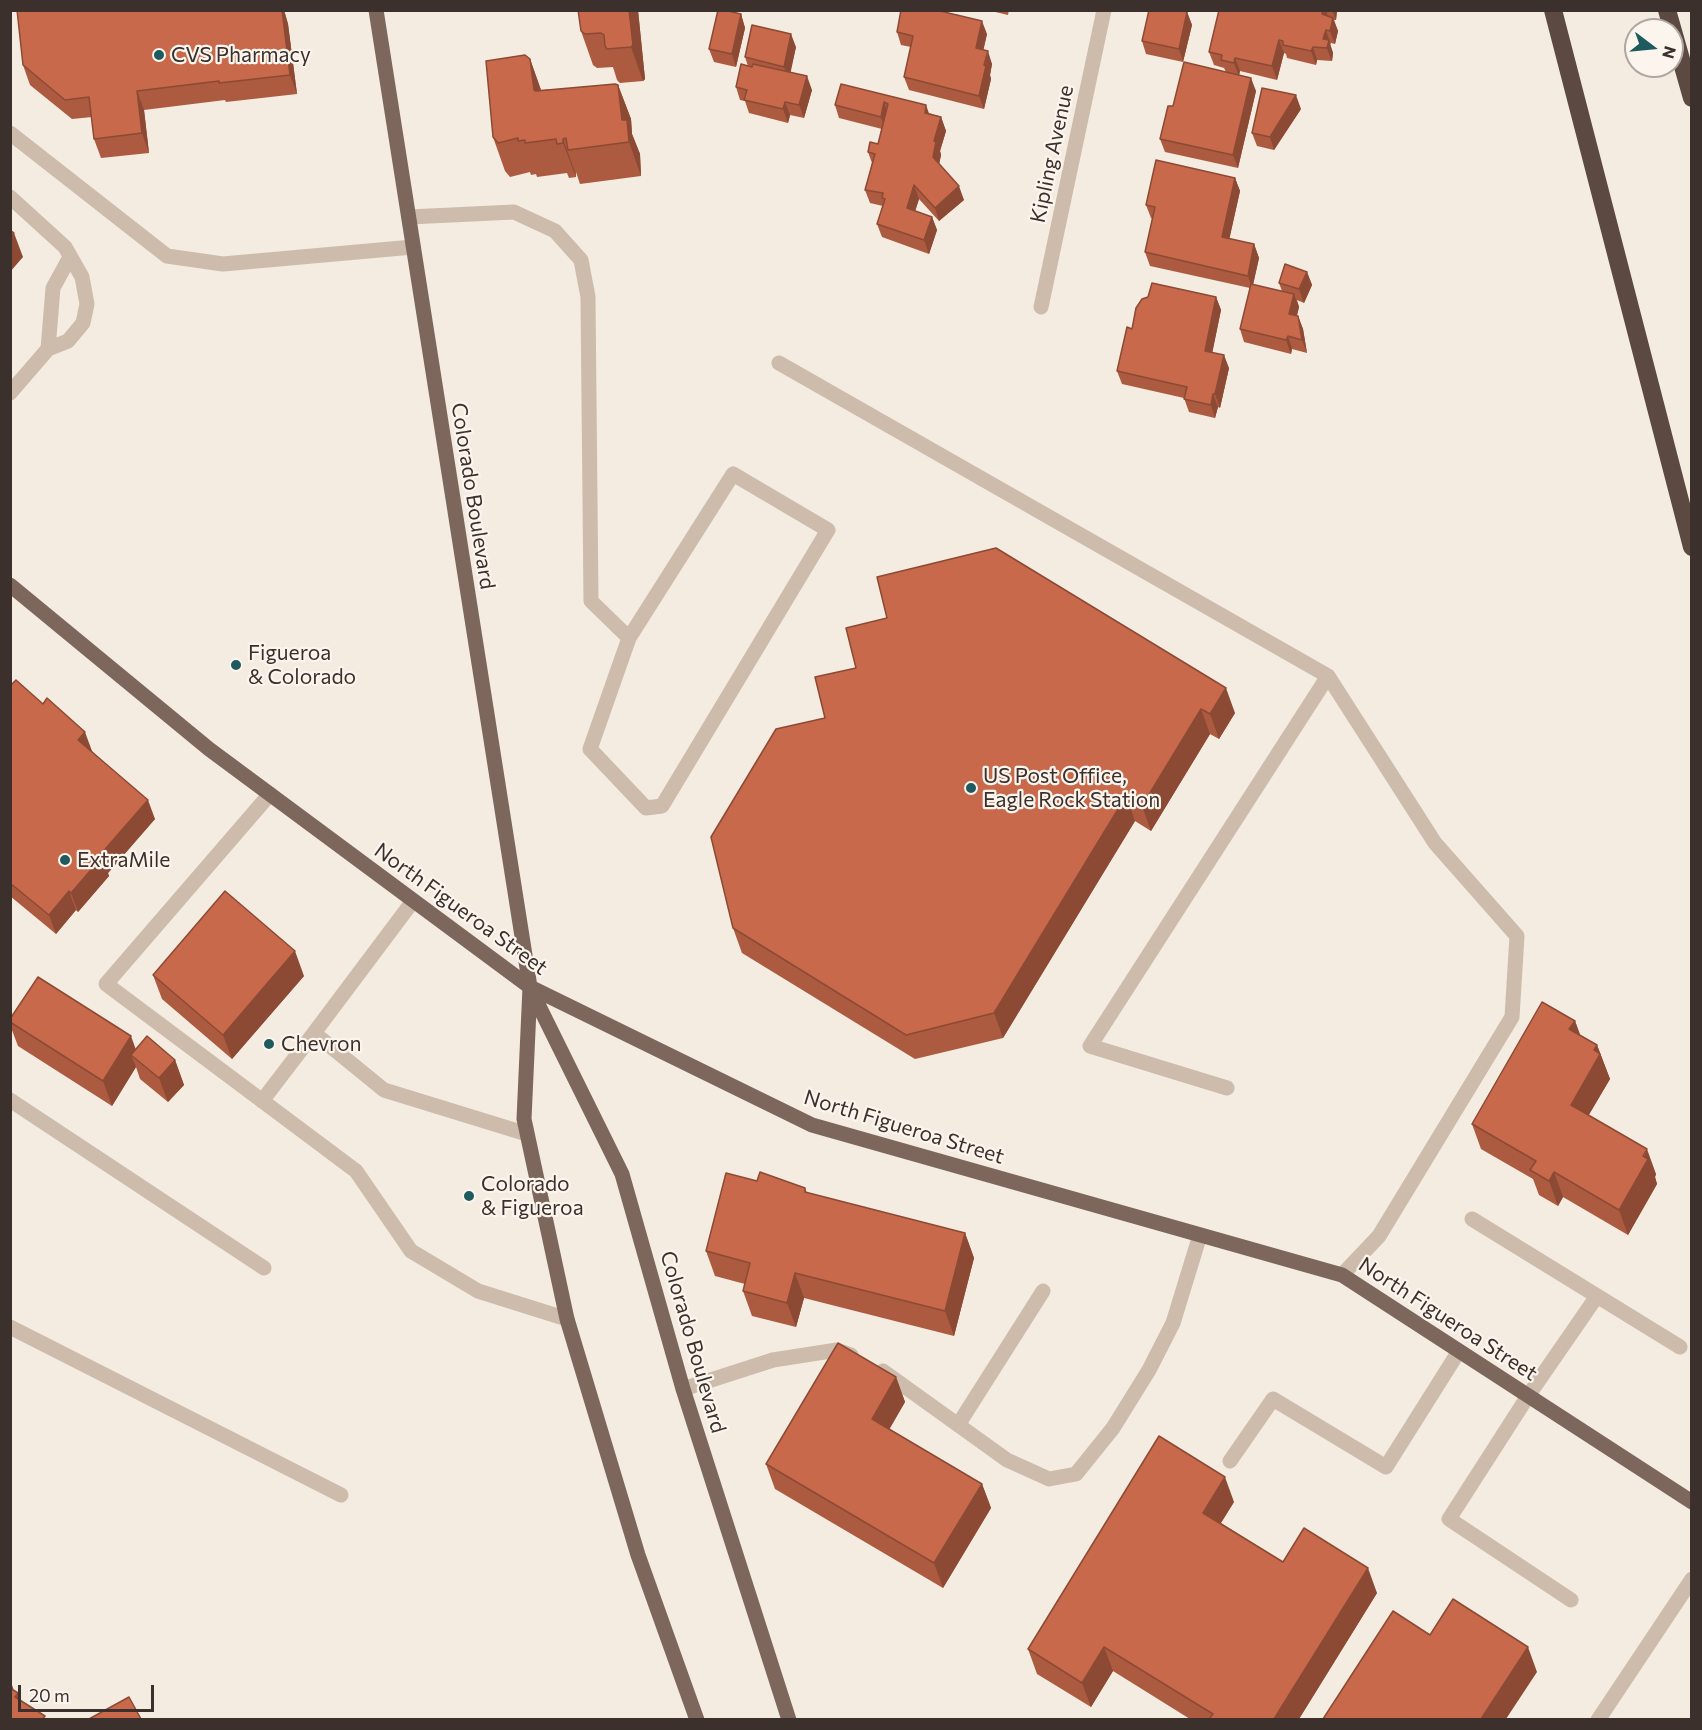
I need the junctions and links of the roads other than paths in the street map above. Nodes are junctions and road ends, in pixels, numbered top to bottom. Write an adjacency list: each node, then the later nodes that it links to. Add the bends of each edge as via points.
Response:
1 (376, 10): 8 (main road, Colorado Boulevard)
2 (1104, 10): 11 (street, Kipling Avenue)
3 (1553, 10): 15 (highway)
4 (1667, 10): 5 (highway)
5 (1692, 98)
6 (10, 133): 9 (street, via 167,256 223,264)
7 (13, 202): 10 (street, via 65,247)
8 (409, 217): 9 (main road, Colorado Boulevard); 17 (street, via 514,212 555,231 581,260 588,297 591,601)
9 (413, 246): 21 (main road, Colorado Boulevard)
10 (70, 256): 12 (street, via 54,288); 12 (street, via 82,277 87,304 83,323 68,341)
11 (1041, 307)
12 (48, 349): 14 (street)
13 (779, 363): 18 (street)
14 (10, 393)
15 (1692, 547)
16 (10, 585): 19 (main road, North Figueroa Street, via 209,749)
17 (629, 639): 17 (street, via 590,749 646,808 662,806 828,531 733,474)
18 (1328, 676): 23 (street, via 1090,1046); 30 (street, via 1435,843 1517,936 1512,1017 1379,1236)
19 (270, 794): 20 (main road, North Figueroa Street); 25 (street, via 106,984)
20 (413, 901): 21 (main road, North Figueroa Street); 22 (street)
21 (530, 987): 26 (main road, Colorado Boulevard, via 524,1119); 28 (main road, North Figueroa Street, via 812,1125); 37 (main road, Colorado Boulevard, via 622,1174)
22 (314, 1033): 25 (street); 26 (street, via 384,1090)
23 (1227, 1088)
24 (10, 1100): 29 (street)
25 (262, 1101): 33 (street, via 356,1171 411,1251 478,1291)
26 (527, 1134): 33 (main road, Colorado Boulevard)
27 (1472, 1219): 32 (street)
28 (1200, 1235): 30 (main road, North Figueroa Street); 39 (street, via 1164,1342 1113,1428 1076,1473 1049,1479 1007,1460)
29 (264, 1268)
30 (1342, 1275): 36 (main road, North Figueroa Street)
31 (1043, 1291): 39 (street)
32 (1597, 1296): 35 (street); 38 (street)
33 (567, 1319): 45 (main road, Colorado Boulevard, via 638,1555)
34 (10, 1327): 41 (street)
35 (1680, 1347)
36 (1459, 1351): 38 (main road, North Figueroa Street); 40 (street, via 1386,1467 1273,1399)
37 (683, 1389): 39 (street, via 773,1360 837,1350 870,1362); 46 (main road, Colorado Boulevard)
38 (1528, 1396): 42 (main road, North Figueroa Street); 44 (street, via 1449,1519)
39 (958, 1425)
40 (1230, 1461)
41 (341, 1495)
42 (1692, 1502)
43 (1692, 1579): 47 (street)
44 (1571, 1600)
45 (697, 1719)
46 (789, 1719)
47 (1598, 1719)

